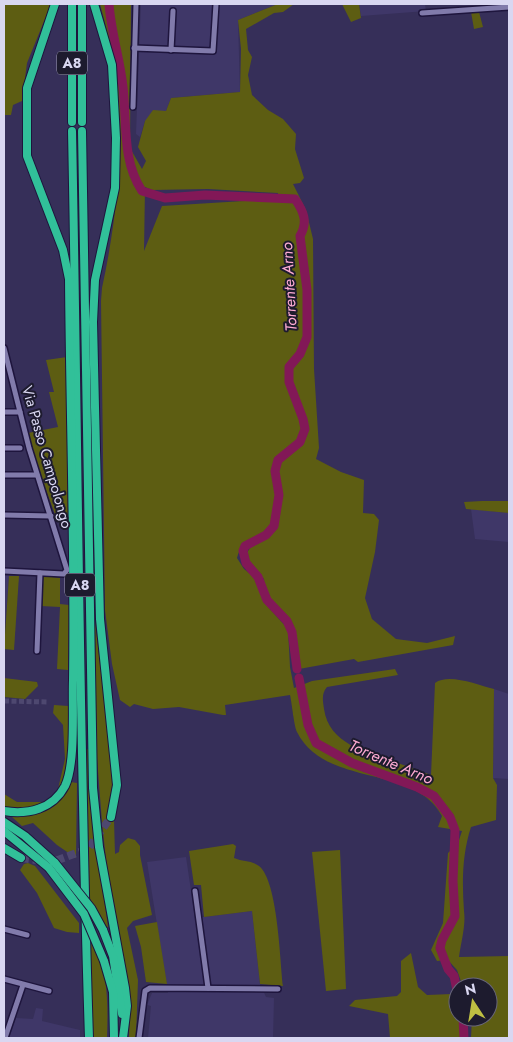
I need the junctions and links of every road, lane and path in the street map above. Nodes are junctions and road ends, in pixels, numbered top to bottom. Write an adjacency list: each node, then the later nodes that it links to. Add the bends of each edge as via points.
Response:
1 (55, 4): 29 (highway, via 27,88 27,156 63,250 69,279 74,638 72,740 69,776 53,802 33,811 17,813)
2 (72, 4): 13 (highway, A8)
3 (82, 4): 14 (highway, A8)
4 (94, 4): 30 (highway, via 112,64 116,138 115,188 94,294 100,619 117,785)
5 (136, 4): 10 (street)
6 (216, 4): 11 (street, via 213,50)
7 (509, 7): 9 (street)
8 (173, 11): 11 (street)
9 (422, 13)
10 (134, 48): 11 (street); 12 (street)
11 (171, 50)
12 (134, 107)
13 (72, 122)
14 (82, 122)
15 (72, 131): 46 (highway, A8, via 82,858)
16 (82, 131): 44 (highway, A8, via 93,788 99,847 125,988)
17 (4, 348): 19 (street, Via Passo Campolongo)
18 (4, 412): 19 (street)
19 (20, 412): 23 (street, Via Passo Campolongo)
20 (4, 448): 21 (street)
21 (20, 448)
22 (4, 475): 23 (street)
23 (37, 475): 25 (street, Via Passo Campolongo)
24 (4, 515): 25 (street)
25 (51, 516): 27 (street, Via Passo Campolongo, via 66,573)
26 (4, 572): 27 (street)
27 (40, 573): 28 (street)
28 (37, 651)
29 (4, 810)
30 (111, 817)
31 (4, 822): 35 (highway, via 25,836)
32 (4, 831): 35 (highway)
33 (4, 848): 34 (highway)
34 (21, 858)
35 (52, 865): 44 (highway, bridge, via 91,908 103,930 113,956); 47 (highway, bridge, via 84,914 104,961 113,992)
36 (195, 891): 41 (street)
37 (4, 929): 38 (street)
38 (27, 936)
39 (4, 979): 40 (street)
40 (22, 985): 43 (street); 45 (street)
41 (208, 988): 42 (street); 49 (street, via 150,988 145,991)
42 (278, 989)
43 (49, 991)
44 (124, 1029): 48 (highway, A8)
45 (5, 1038)
46 (88, 1038)
47 (114, 1038)
48 (123, 1038)
49 (139, 1038)

